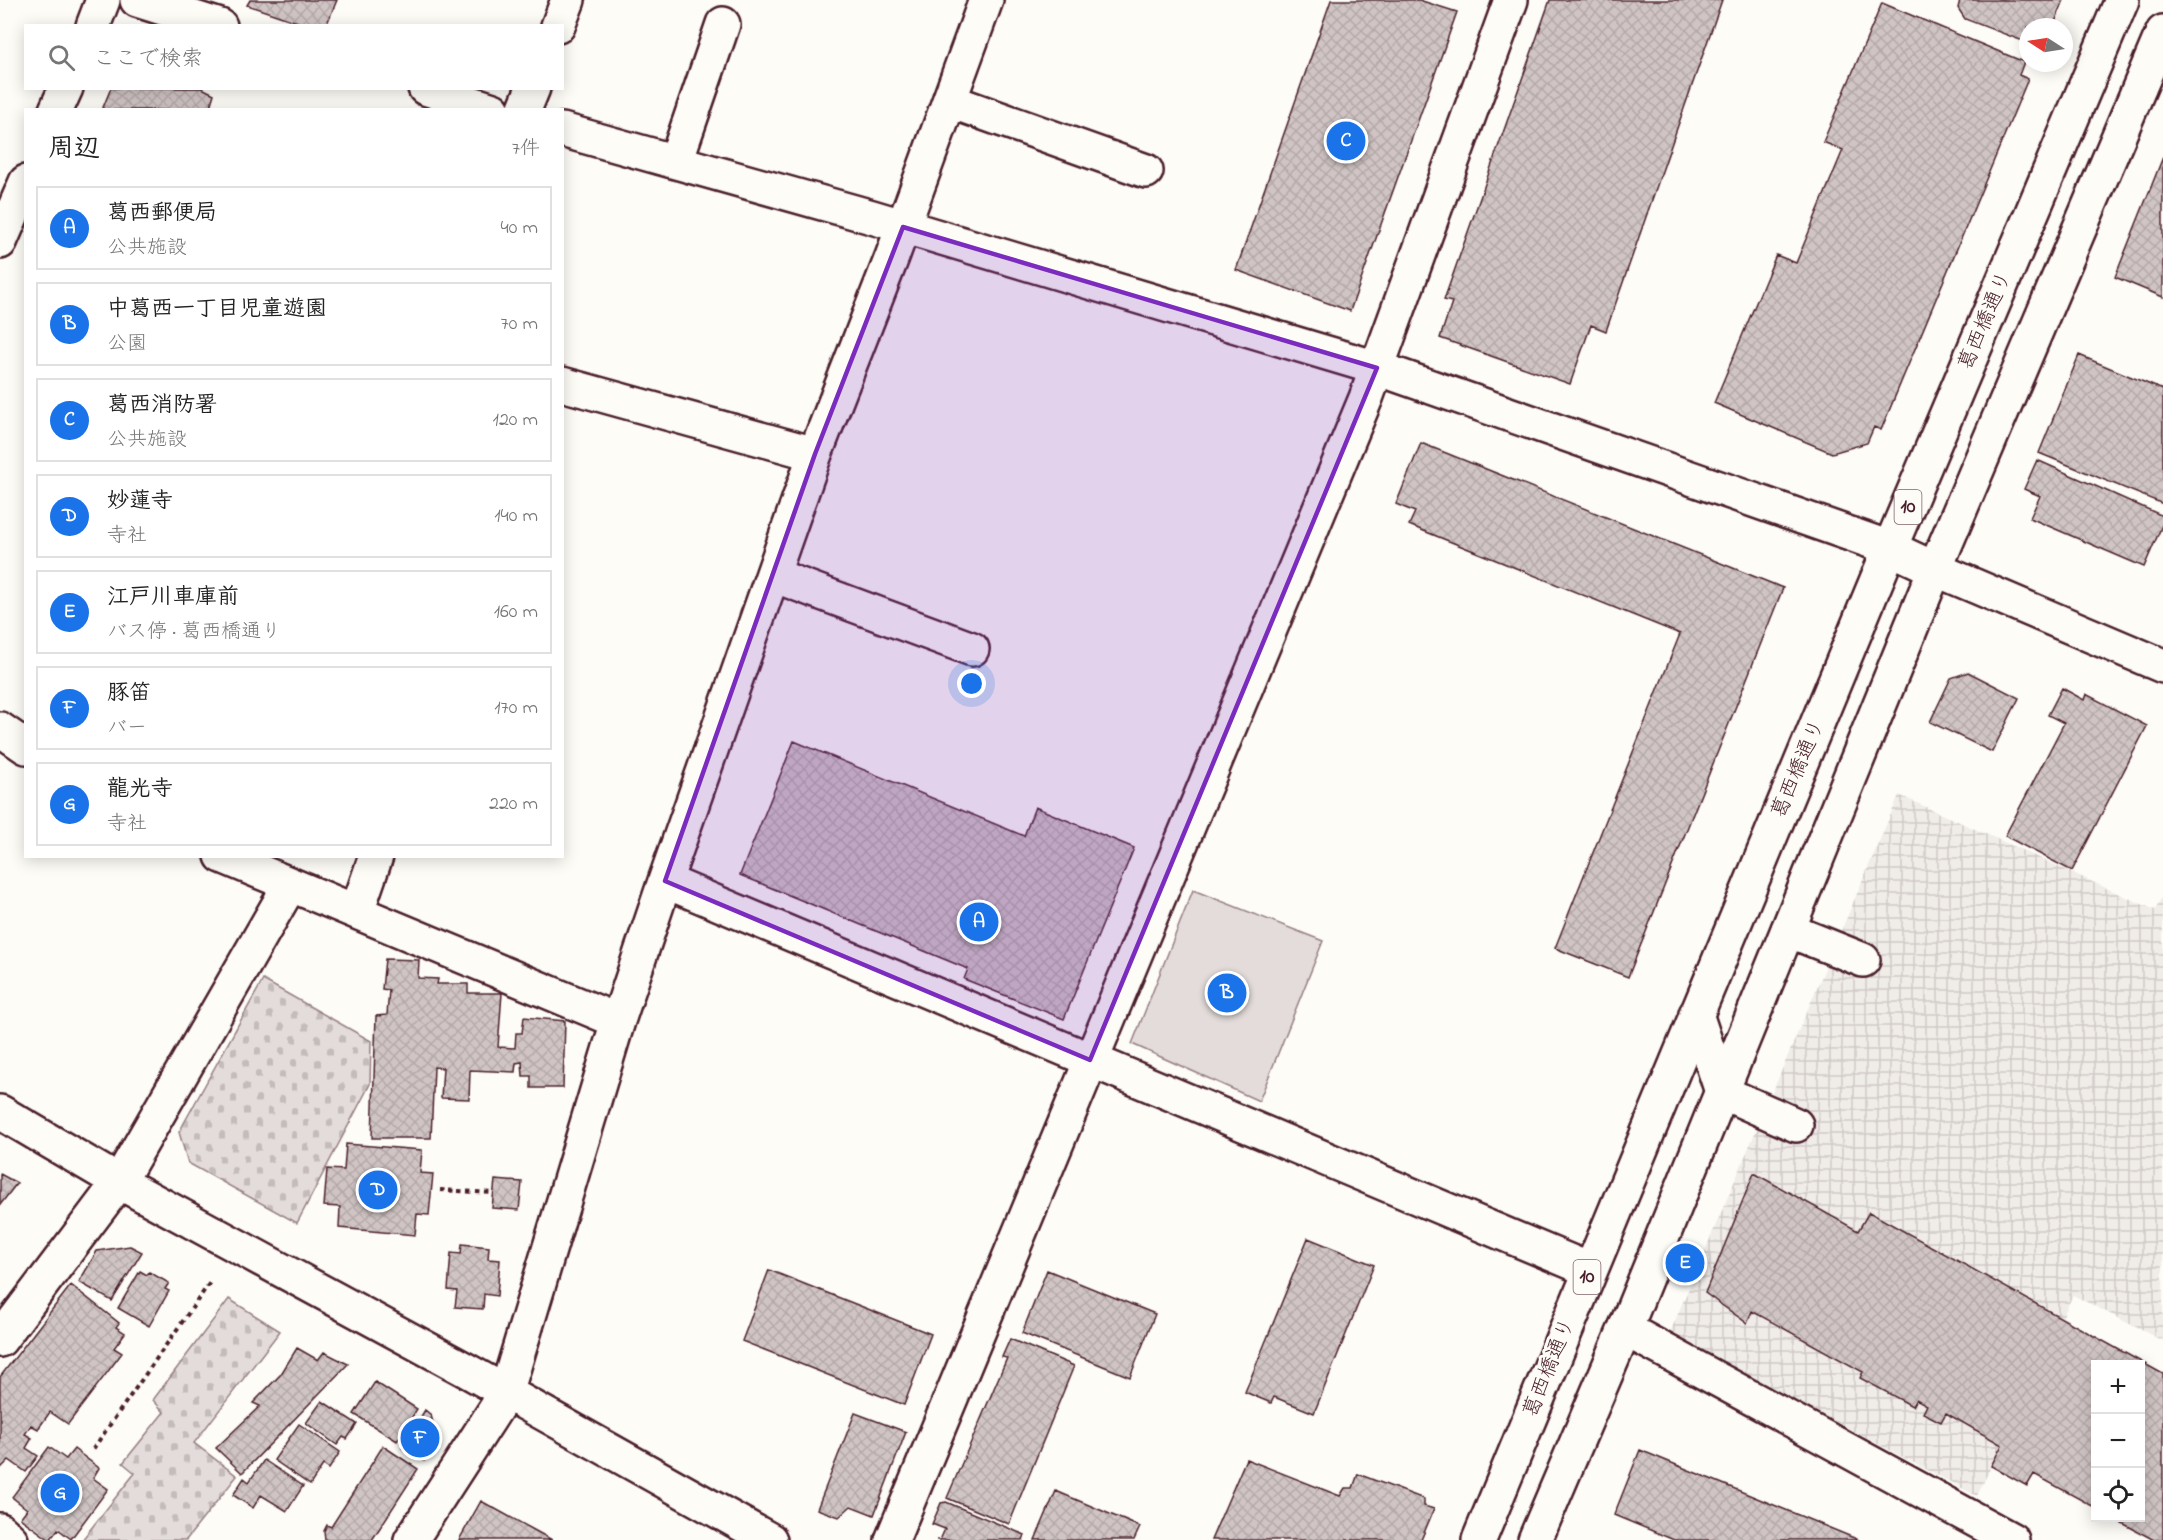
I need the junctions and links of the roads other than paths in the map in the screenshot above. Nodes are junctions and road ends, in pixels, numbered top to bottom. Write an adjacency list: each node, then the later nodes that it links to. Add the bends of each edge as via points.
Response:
1 (104, 0): 7 (street)
2 (137, 0): 8 (street)
3 (568, 0): 9 (street)
4 (986, 0): 15 (street)
5 (1511, 0): 25 (street)
6 (2122, 0): 28 (street, 葛西橋通り / 10)
7 (94, 24)
8 (214, 24)
9 (559, 24)
10 (723, 24): 20 (street)
11 (2163, 32): 29 (street, 10)
12 (65, 90): 16 (street)
13 (431, 90): 17 (street)
14 (532, 90): 18 (street)
15 (950, 101): 21 (street); 23 (street)
16 (58, 108)
17 (487, 108)
18 (525, 108)
19 (564, 131): 20 (street)
20 (676, 161): 23 (street)
21 (1146, 171)
22 (24, 189): 24 (street)
23 (903, 227): 25 (street); 27 (street)
24 (12, 228)
25 (1377, 368): 28 (street); 44 (street)
26 (564, 385): 27 (street)
27 (815, 454): 30 (street)
28 (1890, 548): 29 (street); 42 (street, 葛西橋通り / 10)
29 (1935, 569): 32 (street); 40 (street, 10)
30 (773, 575): 31 (street); 37 (street)
31 (972, 649)
32 (2163, 666)
33 (0, 729): 34 (street)
34 (24, 746)
35 (227, 858): 38 (street)
36 (375, 858): 39 (street)
37 (665, 881): 43 (street); 44 (street)
38 (290, 885): 39 (street); 48 (street)
39 (357, 911): 43 (street)
40 (1788, 930): 41 (street); 45 (street, 10)
41 (1863, 960)
42 (1696, 1014): 45 (street); 49 (street, 葛西橋通り / 10)
43 (618, 1021): 52 (street)
44 (1090, 1060): 49 (street); 58 (street)
45 (1722, 1092): 47 (street); 50 (street, 10)
46 (0, 1112): 48 (street)
47 (1796, 1125)
48 (119, 1182): 51 (street); 52 (street)
49 (1590, 1270): 59 (street, 葛西橋通り / 10)
50 (1625, 1329): 54 (street); 60 (street, 10)
51 (0, 1340)
52 (506, 1393): 56 (street); 57 (street)
53 (0, 1530): 55 (street)
54 (1992, 1535)
55 (11, 1540)
56 (411, 1540)
57 (770, 1540)
58 (892, 1540)
59 (1479, 1540)
60 (1535, 1540)

